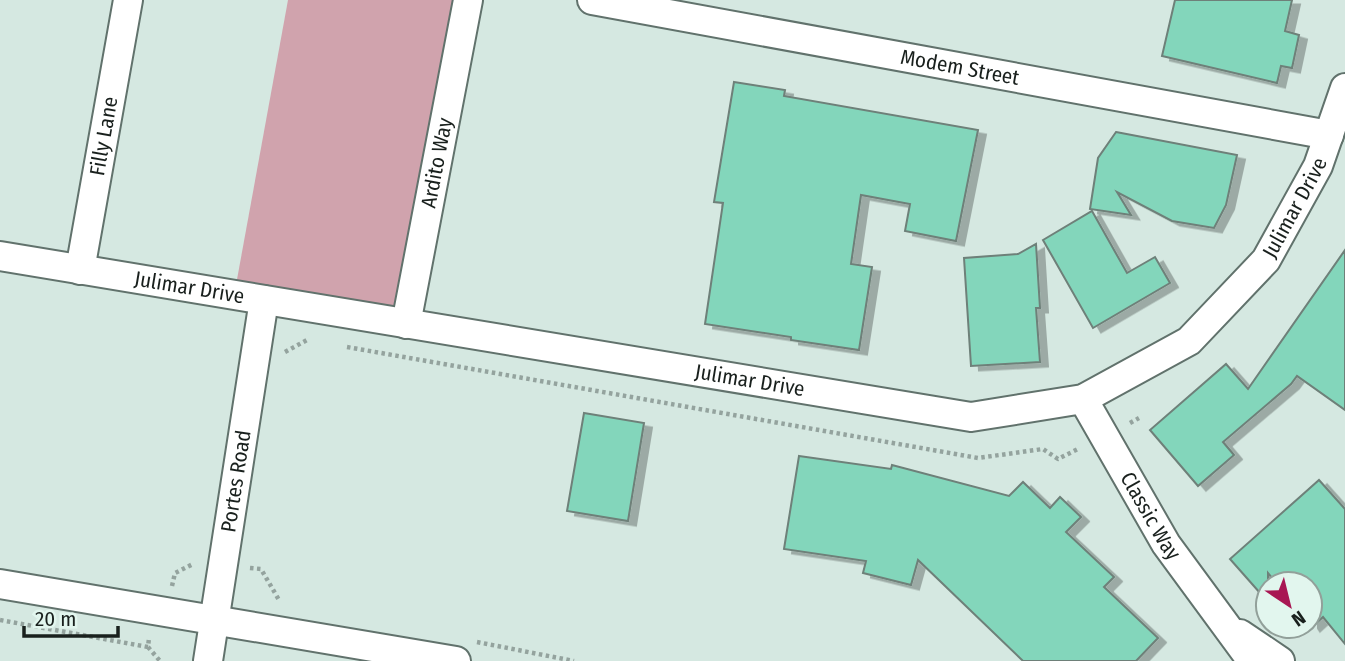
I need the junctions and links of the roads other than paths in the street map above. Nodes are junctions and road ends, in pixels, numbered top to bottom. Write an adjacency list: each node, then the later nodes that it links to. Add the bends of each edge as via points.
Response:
1 (128, 0): 7 (street, Filly Lane)
2 (468, 0): 9 (street, Ardito Way)
3 (592, 0): 5 (street, Modem Street)
4 (1345, 89): 5 (street, Julimar Drive)
5 (1329, 135): 10 (street, Julimar Drive, via 1318,166 1266,260 1189,341)
6 (0, 256): 7 (street, Julimar Drive)
7 (80, 270): 8 (street, Julimar Drive)
8 (264, 300): 9 (street, Julimar Drive); 12 (street, Portes Road)
9 (406, 324): 10 (street, Julimar Drive, via 971,417)
10 (1083, 399): 13 (street, Classic Way, via 1166,544)
11 (0, 584): 12 (street)
12 (216, 621): 14 (street, Portes Road); 15 (street)
13 (1229, 626): 16 (street, Classic Way); 17 (street, Classic Way)
14 (208, 661)
15 (456, 661)
16 (1252, 661)
17 (1280, 661)

